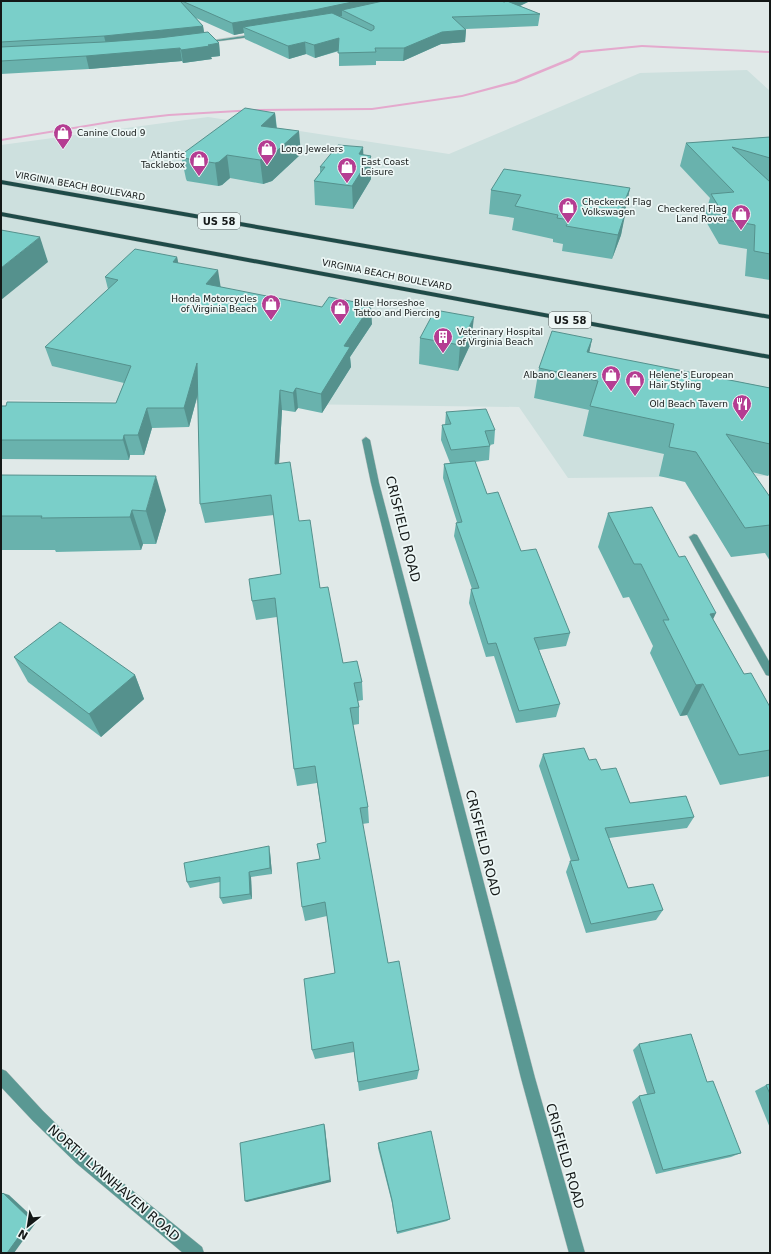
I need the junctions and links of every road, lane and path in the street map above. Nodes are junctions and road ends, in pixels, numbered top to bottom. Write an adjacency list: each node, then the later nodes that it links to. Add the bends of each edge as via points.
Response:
1 (262, 34): 2 (street)
2 (201, 42)
3 (1, 182): 4 (main road, VIRGINIA BEACH BOULEVARD / US 58)
4 (9, 184): 5 (main road); 7 (main road, VIRGINIA BEACH BOULEVARD / US 58)
5 (1, 189)
6 (1, 214): 8 (main road, VIRGINIA BEACH BOULEVARD / US 58)
7 (770, 317)
8 (770, 357)
9 (366, 440): 14 (street, CRISFIELD ROAD, via 528,1078)
10 (694, 537): 11 (street)
11 (769, 666)
12 (1, 1076): 13 (street, NORTH LYNNHAVEN ROAD, via 81,1158)
13 (196, 1253)
14 (577, 1253)

